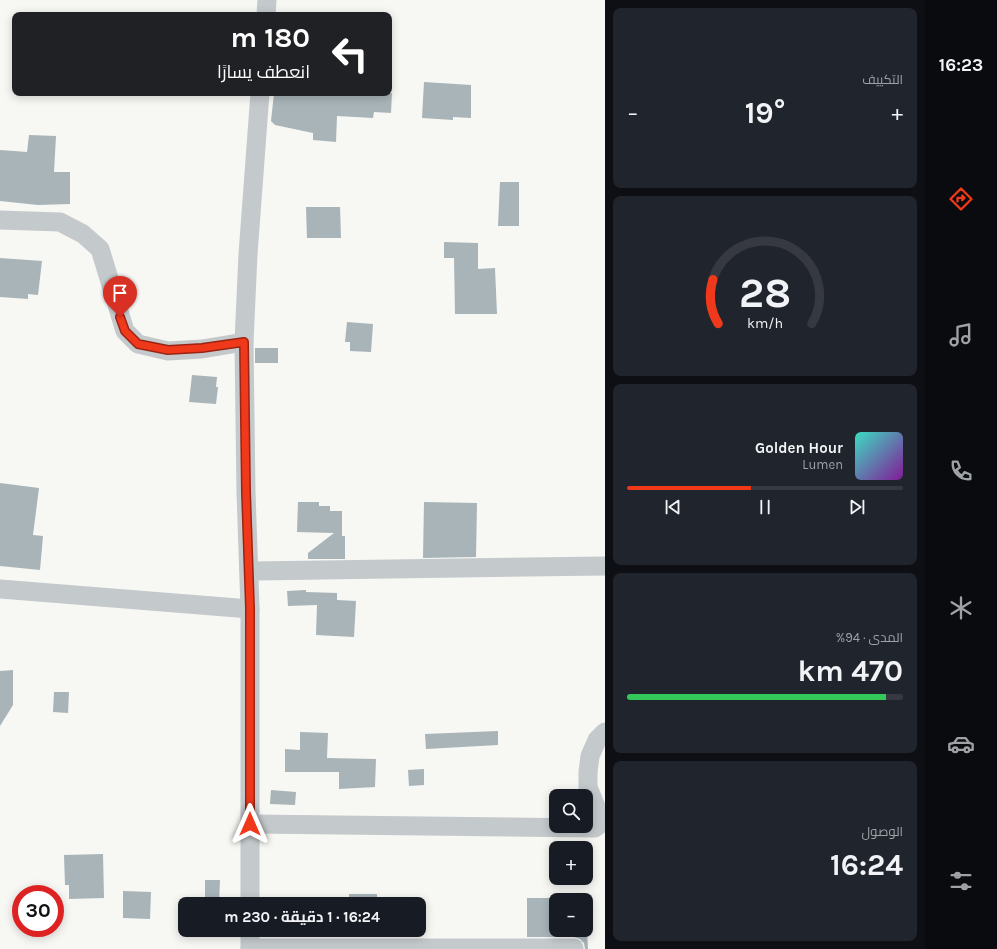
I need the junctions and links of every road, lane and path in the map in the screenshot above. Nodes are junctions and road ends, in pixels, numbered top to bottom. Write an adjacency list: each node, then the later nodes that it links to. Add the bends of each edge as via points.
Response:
1 (267, 0): 2 (street)
2 (266, 12)
3 (260, 96): 5 (street)
4 (0, 220): 5 (street, via 60,222 83,234 100,249 125,331 138,344 168,350)
5 (244, 342): 7 (street)
6 (605, 566): 7 (street)
7 (249, 571): 9 (street)
8 (0, 590): 9 (street)
9 (250, 608): 11 (street)
10 (605, 732): 11 (street, via 597,740 590,756 588,772 588,786 601,819 595,828)
11 (250, 824): 12 (street)
12 (250, 897)
13 (250, 942): 14 (street)
14 (574, 948)

